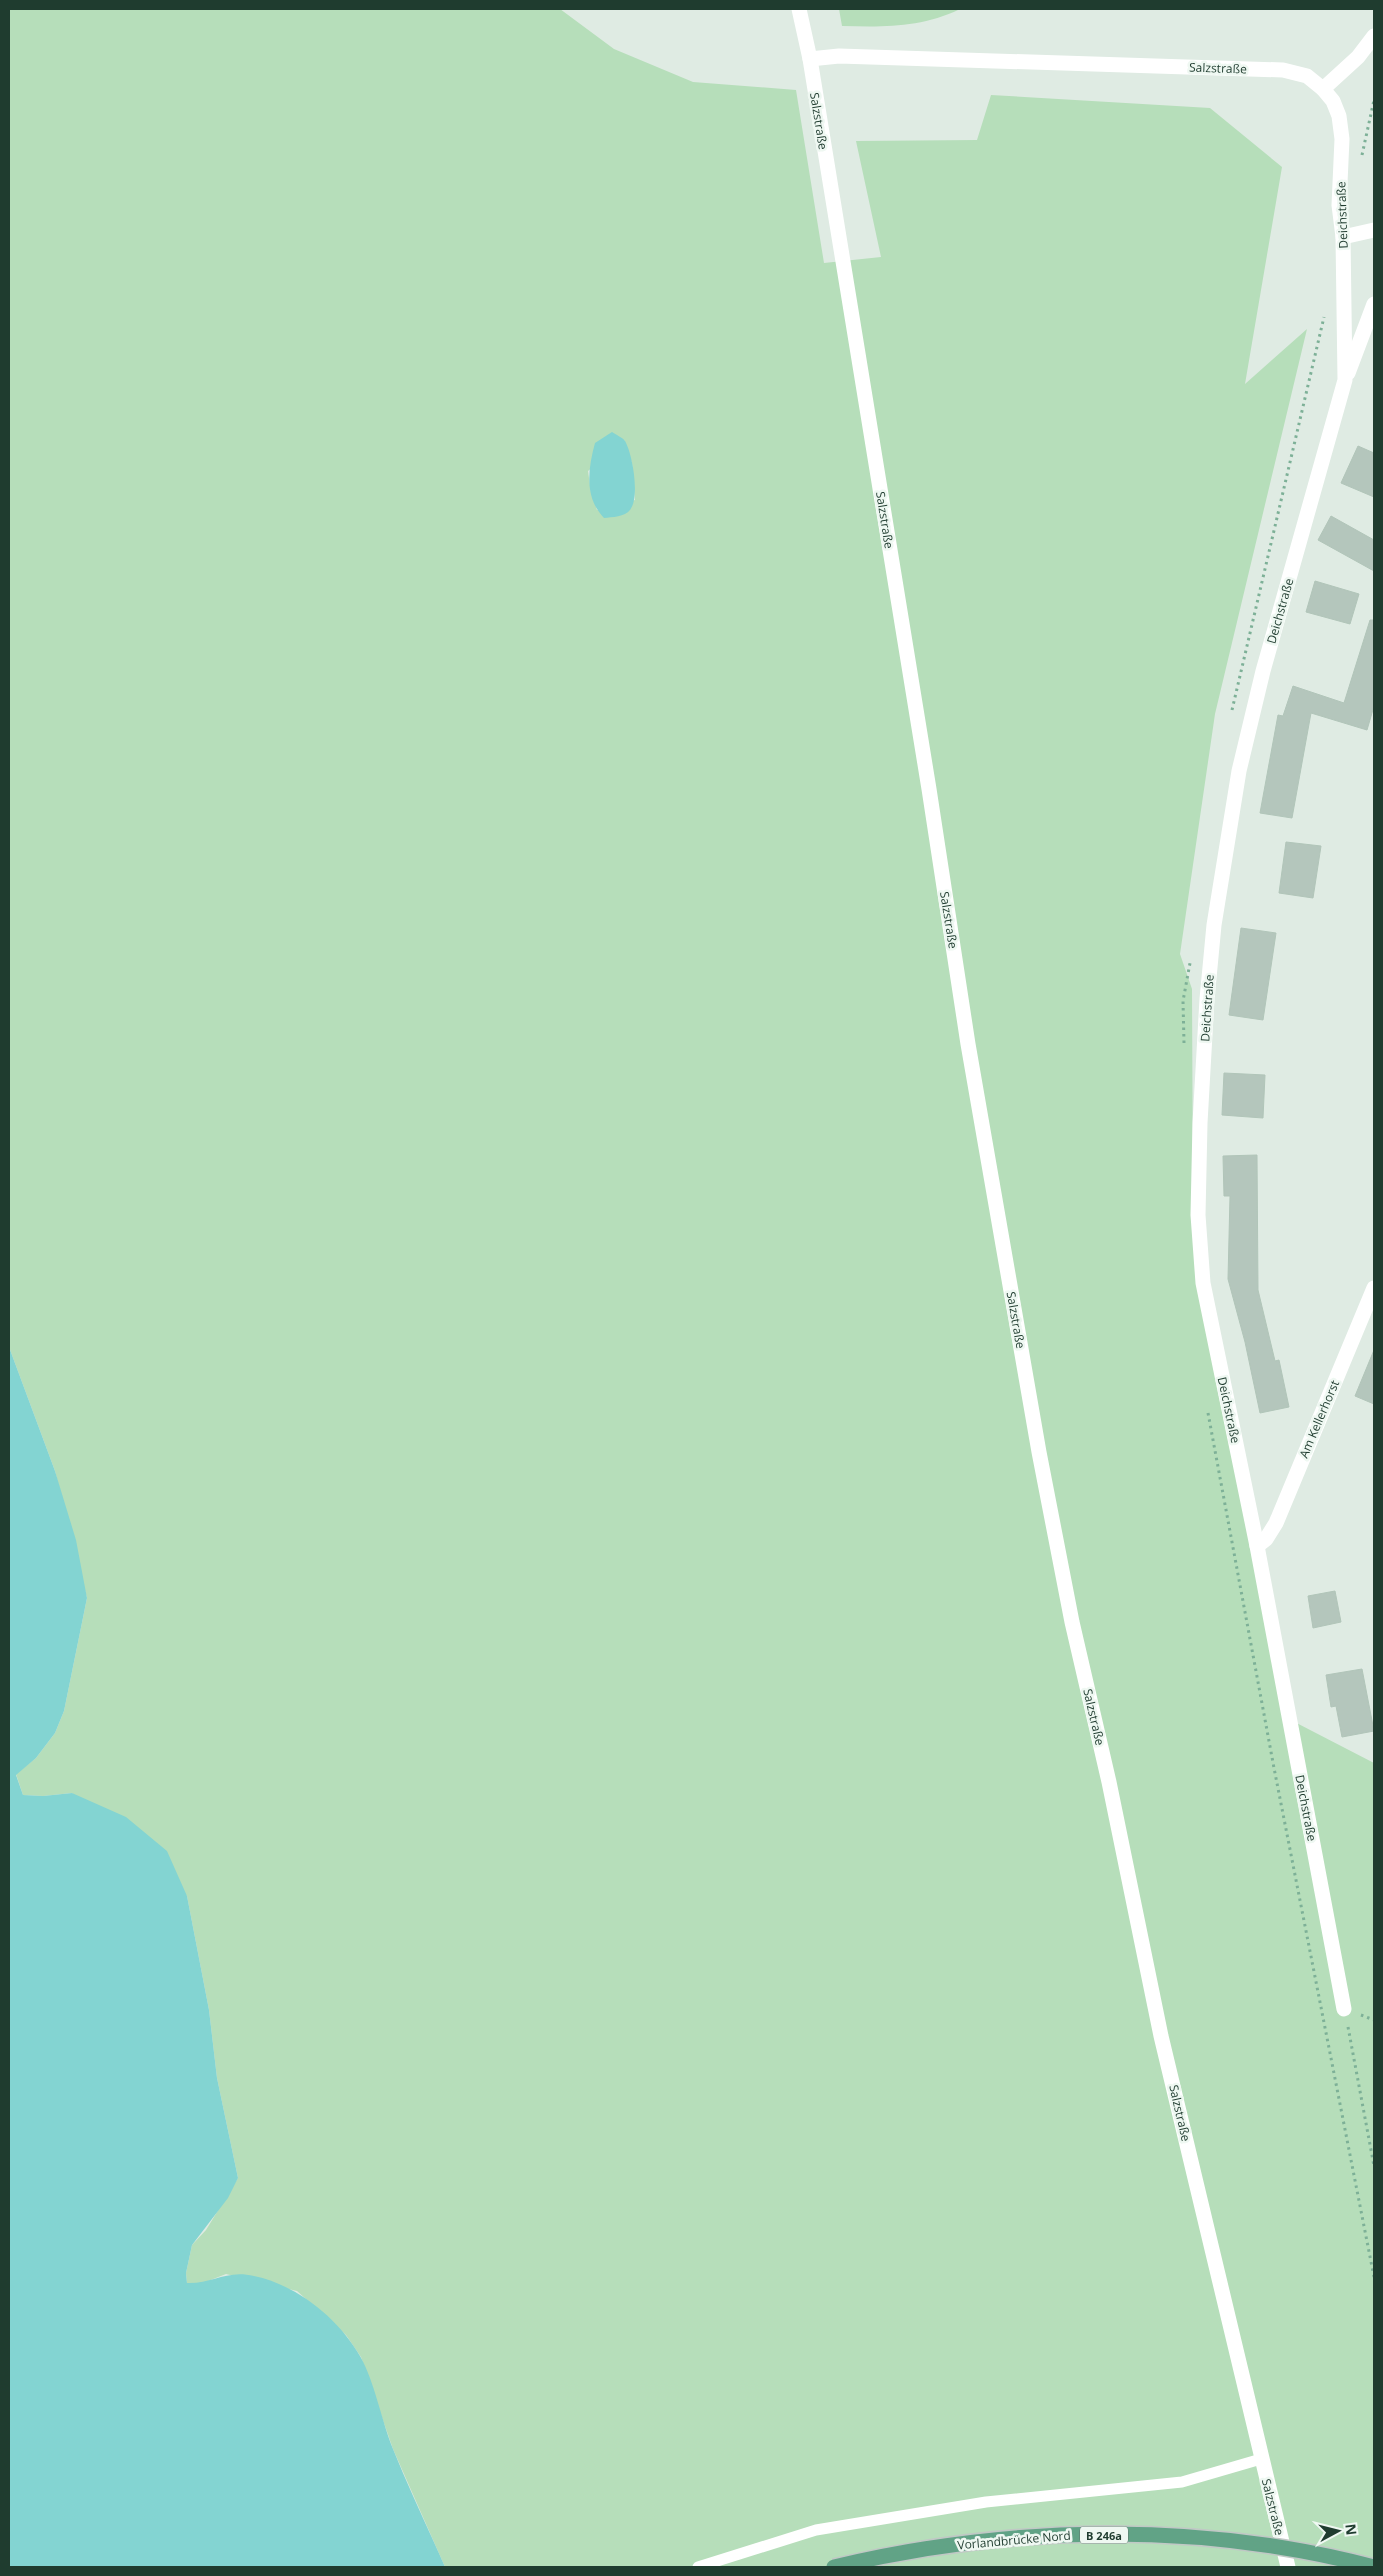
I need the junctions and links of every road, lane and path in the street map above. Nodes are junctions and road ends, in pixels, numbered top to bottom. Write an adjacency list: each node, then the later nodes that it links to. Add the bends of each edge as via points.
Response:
1 (799, 9): 3 (street, Salzstraße)
2 (1374, 36): 4 (street, via 1358,57)
3 (810, 59): 4 (street, Salzstraße, via 839,56 1284,70 1307,76); 19 (street, Salzstraße, via 968,1044 1038,1452 1162,2036)
4 (1322, 89): 6 (street, Deichstraße, via 1333,101 1340,124 1339,205)
5 (1374, 230): 6 (street)
6 (1343, 237): 9 (street, Deichstraße)
7 (1374, 304): 9 (street)
8 (1324, 314): 10 (path)
9 (1345, 380): 15 (street, Deichstraße, via 1263,671 1239,771 1214,925 1207,999 1198,1215 1203,1283)
10 (1231, 716)
11 (1190, 962): 12 (path, via 1183,1001)
12 (1184, 1050)
13 (1374, 1288): 15 (street, Am Kellerhorst, via 1276,1523)
14 (1208, 1409): 18 (path, via 1272,1758)
15 (1257, 1546): 16 (street, Deichstraße)
16 (1344, 2009): 17 (path)
17 (1374, 2166)
18 (1374, 2276)
19 (1261, 2459): 20 (lane, via 1182,2482 986,2502 816,2530); 22 (street, Salzstraße)
20 (698, 2567)
21 (834, 2567): 23 (main road, Vorlandbrücke Nord / B 246a, bridge, via 940,2546 1082,2534 1230,2541)
22 (1288, 2567)
23 (1374, 2567)

